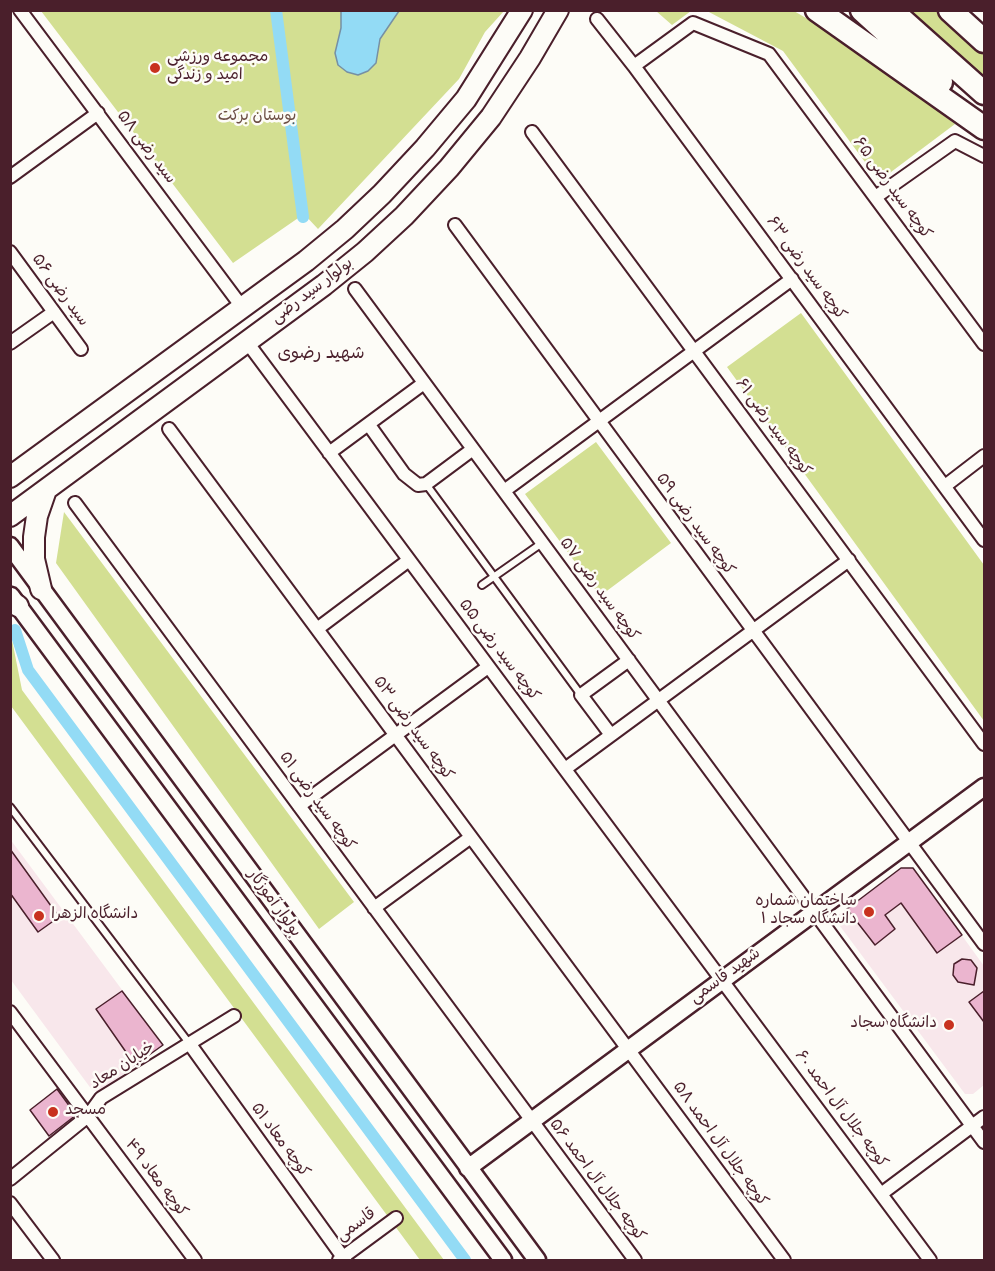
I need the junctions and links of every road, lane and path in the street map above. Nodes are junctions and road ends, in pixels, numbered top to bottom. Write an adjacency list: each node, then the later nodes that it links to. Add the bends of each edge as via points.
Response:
1 (20, 10): 12 (street, سید رضی ۵۸)
2 (522, 10): 23 (main road, بولوار سید رضی, via 466,99 382,194 314,254)
3 (558, 10): 25 (main road, بولوار سید رضی, via 491,117 412,208 357,259)
4 (817, 10): 14 (highway)
5 (862, 10): 13 (highway)
6 (891, 10): 11 (highway)
7 (950, 10): 9 (highway)
8 (597, 20): 10 (street, کوچه سید رضی ۶۳)
9 (984, 41)
10 (634, 66): 18 (street, کوچه سید رضی ۶۵, via 693,23 770,54); 21 (street, کوچه سید رضی ۶۳)
11 (984, 93)
12 (98, 113): 17 (street); 23 (street, سید رضی ۵۸)
13 (984, 122)
14 (984, 128)
15 (532, 132): 29 (street, کوچه سید رضی ۶۱)
16 (984, 156): 18 (street, via 955,141)
17 (10, 177)
18 (877, 196): 27 (street, کوچه سید رضی ۶۵)
19 (455, 225): 31 (street, کوچه سید رضی ۵۹)
20 (10, 252): 24 (street, سید رضی ۵۶)
21 (792, 279): 29 (street); 41 (street, کوچه سید رضی ۶۳)
22 (355, 289): 30 (street, کوچه سید رضی ۵۷)
23 (242, 307): 36 (main road, بولوار سید رضی)
24 (54, 312): 26 (street); 28 (street, سید رضی ۵۶)
25 (247, 342): 35 (street, کوچه سید رضی ۵۵); 42 (main road, بولوار سید رضی)
26 (10, 343)
27 (984, 344)
28 (81, 349)
29 (694, 351): 31 (street); 50 (street, کوچه سید رضی ۶۱)
30 (424, 383): 32 (street); 34 (street, کوچه سید رضی ۵۷)
31 (598, 422): 43 (street); 56 (street, کوچه سید رضی ۵۹)
32 (369, 425): 35 (street); 40 (street, via 404,474 418,486)
33 (169, 429): 55 (street, کوچه سید رضی ۵۳)
34 (473, 449): 40 (street); 43 (street, کوچه سید رضی ۵۷)
35 (329, 453): 49 (street, کوچه سید رضی ۵۵)
36 (40, 455): 38 (main road); 39 (main road, بولوار سید رضی)
37 (984, 456): 41 (street)
38 (10, 459)
39 (10, 477)
40 (426, 484): 51 (lane)
41 (945, 486): 46 (street, کوچه سید رضی ۶۳)
42 (46, 490): 45 (main road, بولوار سید رضی); 53 (main road, via 34,537)
43 (504, 491): 47 (street, کوچه سید رضی ۵۷)
44 (75, 503): 66 (street, کوچه سید رضی ۵۱)
45 (10, 516)
46 (984, 540)
47 (542, 543): 51 (lane); 57 (street, کوچه سید رضی ۵۷)
48 (10, 546): 53 (main road, بولوار آموزگار)
49 (409, 560): 55 (street); 58 (street, کوچه سید رضی ۵۵)
50 (849, 560): 56 (street); 63 (street, کوچه سید رضی ۶۱)
51 (494, 577): 52 (lane); 59 (lane)
52 (482, 585)
53 (41, 589): 83 (main road, بولوار آموزگار)
54 (13, 601): 91 (main road, بولوار آموزگار)
55 (317, 629): 61 (street, کوچه سید رضی ۵۳)
56 (753, 631): 60 (street); 69 (street, کوچه سید رضی ۵۹)
57 (629, 660): 59 (street); 60 (street, کوچه سید رضی ۵۷)
58 (488, 667): 61 (street); 64 (street, کوچه سید رضی ۵۵)
59 (581, 695): 62 (street)
60 (659, 700): 62 (street); 71 (street, کوچه سید رضی ۵۷)
61 (395, 735): 66 (street); 68 (street, کوچه سید رضی ۵۳)
62 (611, 735): 64 (street)
63 (984, 744)
64 (565, 769): 73 (street, کوچه سید رضی ۵۵)
65 (984, 787): 69 (main road, شهید قاسمی)
66 (299, 806): 70 (street, کوچه سید رضی ۵۱)
67 (10, 807): 76 (lane)
68 (471, 837): 70 (street); 77 (street, کوچه سید رضی ۵۳)
69 (909, 843): 71 (main road, شهید قاسمی); 72 (street, کوچه سید رضی ۵۹)
70 (374, 908): 80 (street, کوچه سید رضی ۵۱)
71 (815, 912): 73 (main road, شهید قاسمی); 81 (street, کوچه سید رضی ۵۷)
72 (984, 944)
73 (722, 980): 77 (main road, شهید قاسمی); 85 (street, کوچه جلال آل احمد ۶۰)
74 (10, 1012): 78 (street, کوچه معاد ۴۹)
75 (234, 1016): 76 (street, خیابان معاد)
76 (189, 1043): 78 (street, خیابان معاد, via 101,1098); 88 (street, کوچه معاد ۵۱)
77 (628, 1050): 80 (main road, شهید قاسمی); 94 (street, کوچه جلال آل احمد ۵۸)
78 (88, 1116): 84 (street, خیابان معاد); 90 (street, کوچه معاد ۴۹)
79 (984, 1117): 81 (street)
80 (531, 1121): 83 (main road, شهید قاسمی); 93 (street, کوچه جلال آل احمد ۵۶)
81 (972, 1126): 82 (street, کوچه سید رضی ۵۷); 85 (street)
82 (984, 1143)
83 (468, 1168): 92 (main road, بولوار آموزگار)
84 (10, 1179)
85 (881, 1194): 95 (street, کوچه جلال آل احمد ۶۰)
86 (10, 1203): 89 (street)
87 (396, 1218): 88 (street, قاسمی)
88 (342, 1259)
89 (53, 1260)
90 (195, 1260)
91 (502, 1260)
92 (537, 1260)
93 (635, 1260)
94 (783, 1260)
95 (930, 1260)

